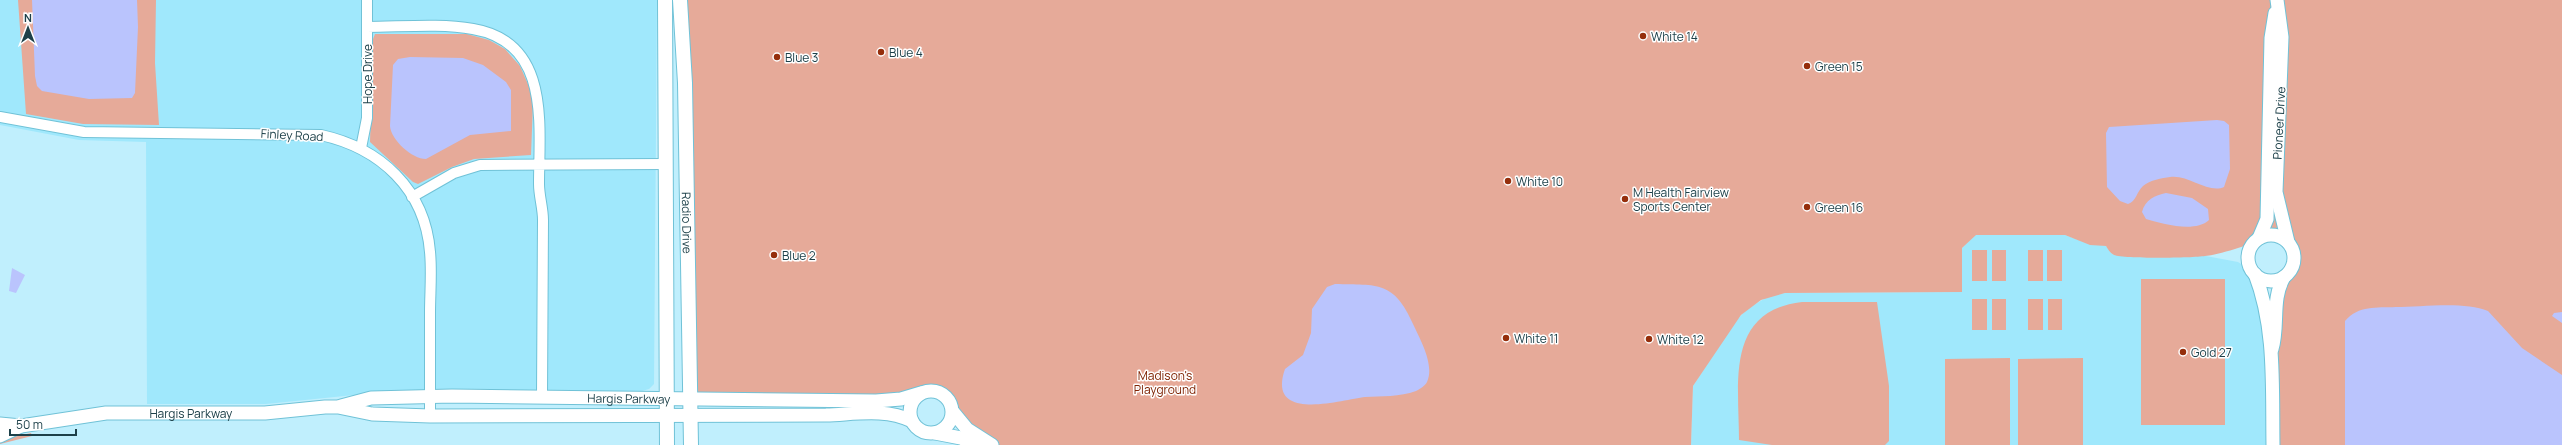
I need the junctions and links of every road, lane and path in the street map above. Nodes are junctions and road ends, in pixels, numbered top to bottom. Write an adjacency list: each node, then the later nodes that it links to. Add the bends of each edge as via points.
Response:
1 (367, 0): 5 (street, Hope Drive)
2 (665, 0): 9 (main road, Radio Drive)
3 (680, 0): 20 (main road, Radio Drive, via 685,83)
4 (2277, 1): 11 (street, Pioneer Drive, via 2271,38 2267,219); 12 (street, Pioneer Drive, via 2282,37 2276,192)
5 (367, 27): 7 (street, Hope Drive, via 366,118); 8 (street, via 472,28 492,34 511,46 527,65 536,88 539,106)
6 (0, 117): 7 (street, Finley Road, via 84,132 301,133 339,139)
7 (361, 148): 10 (street, Finley Road, via 389,168)
8 (539, 164): 9 (street); 10 (street, via 491,164 471,167 450,175); 17 (street, via 539,194 543,220)
9 (665, 164): 19 (main road, Radio Drive)
10 (412, 197): 18 (street, Finley Road, via 422,219 430,251)
11 (2259, 238): 12 (street, via 2277,235); 13 (street, via 2252,245 2248,256 2250,267)
12 (2288, 242): 14 (street, via 2293,250 2294,262)
13 (2255, 274): 14 (street, via 2269,280); 15 (street, via 2262,295)
14 (2284, 277): 15 (street, via 2276,295 2277,333)
15 (2272, 349): 35 (street)
16 (921, 393): 20 (street, Hargis Parkway, via 901,399 876,401); 22 (street, via 931,390 941,393 950,401); 26 (street, via 910,408)
17 (542, 397): 18 (street, Hargis Parkway); 19 (street, Hargis Parkway)
18 (430, 398): 21 (street, Hargis Parkway, via 371,398); 25 (street, Finley Road)
19 (667, 398): 20 (street, Hargis Parkway); 23 (main road, Radio Drive)
20 (690, 399): 24 (main road, Radio Drive)
21 (338, 407): 25 (street, Hargis Parkway, via 372,414); 28 (street, Hargis Parkway, via 265,413 106,413)
22 (953, 412): 29 (street, via 945,428); 34 (street, via 967,429)
23 (667, 415): 24 (street, Hargis Parkway); 25 (street, Hargis Parkway); 31 (main road, Radio Drive)
24 (690, 415): 26 (street, Hargis Parkway, via 826,415 883,412 898,414); 32 (main road, Radio Drive)
25 (430, 416)
26 (912, 421): 29 (street, via 922,431)
27 (0, 424): 28 (street, Hargis Parkway)
28 (21, 426): 30 (street, Hargis Parkway)
29 (935, 433): 33 (street, via 961,438)
30 (0, 436)
31 (667, 445)
32 (691, 445)
33 (975, 445)
34 (992, 445)
35 (2273, 445)

